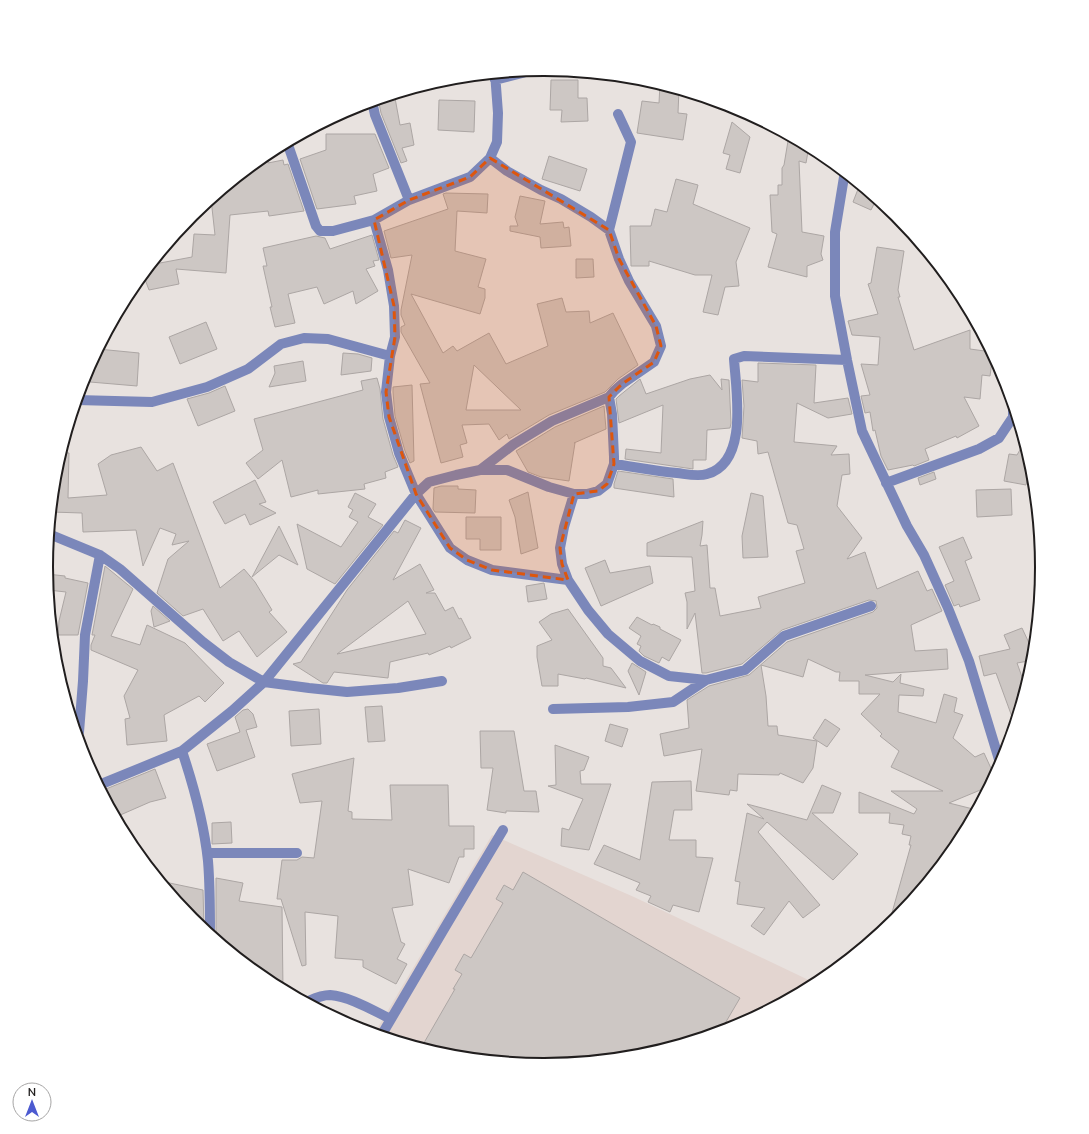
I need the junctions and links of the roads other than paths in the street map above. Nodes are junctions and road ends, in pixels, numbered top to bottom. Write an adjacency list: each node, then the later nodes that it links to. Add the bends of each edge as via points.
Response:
1 (495, 79): 5 (street, via 497,142)
2 (373, 107): 7 (street)
3 (618, 114): 9 (street, via 631,142)
4 (288, 148): 8 (street, via 320,231 333,231)
5 (490, 158): 7 (street, via 470,176); 9 (street, via 507,172 561,199)
6 (844, 177): 11 (street, via 835,232 835,296)
7 (410, 200): 8 (street)
8 (374, 220): 10 (street, via 388,270 394,306 395,337)
9 (609, 230): 12 (street, via 629,281 656,326 661,346 654,362 622,384)
10 (390, 356): 13 (street, via 328,339 304,338 281,344 248,369 207,387 152,402); 18 (street, via 386,392 389,417 399,453)
11 (846, 360): 15 (street, via 744,356 734,359 738,424 734,446 728,460 707,474 691,475); 17 (street, via 862,431)
12 (609, 398): 15 (street); 16 (street, via 552,421 514,444)
13 (82, 400)
14 (1012, 416): 17 (street, via 999,438 979,449)
15 (614, 464): 19 (street, via 607,484 598,491)
16 (480, 470): 18 (street, via 429,482); 19 (street, via 507,470)
17 (886, 483): 30 (street, via 924,555 948,608 969,661)
18 (416, 494): 22 (street, via 450,548 467,560 492,570); 26 (street)
19 (574, 494): 22 (street, via 560,548)
20 (54, 536): 21 (street)
21 (100, 555): 26 (street, via 120,569 203,642 229,662); 28 (street, via 85,635)
22 (568, 580): 24 (street, via 608,634 640,660 669,676)
23 (872, 606): 24 (street, via 784,636 745,670)
24 (706, 680): 27 (street, via 672,702 628,707)
25 (442, 681): 26 (street, via 347,692)
26 (264, 682): 29 (street)
27 (553, 710)
28 (79, 726)
29 (182, 751): 31 (street); 33 (street, via 196,793)
30 (998, 758)
31 (104, 783)
32 (503, 830): 37 (street)
33 (207, 853): 34 (street); 35 (street)
34 (297, 853)
35 (210, 927)
36 (311, 1000): 37 (street, via 329,995 345,999)
37 (391, 1019): 38 (street)
38 (384, 1031)

